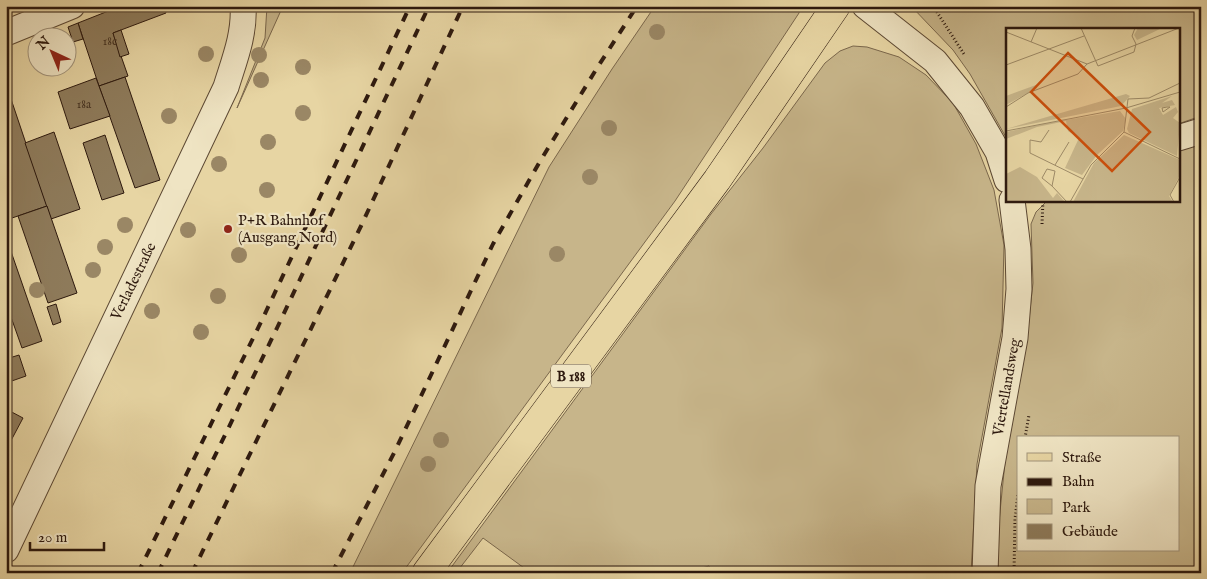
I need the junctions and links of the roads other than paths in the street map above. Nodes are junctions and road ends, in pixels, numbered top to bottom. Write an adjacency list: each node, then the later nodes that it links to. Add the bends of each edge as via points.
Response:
1 (72, 6): 5 (street)
2 (243, 6): 10 (street, Verladestraße, via 239,44 226,87)
3 (836, 6): 11 (main road, B 188, via 717,180)
4 (865, 6): 8 (street, via 935,61 972,107 998,152)
5 (6, 33)
6 (1201, 131): 7 (street)
7 (1180, 137)
8 (1006, 177)
9 (1012, 201): 12 (street, Viertellandsweg, via 1019,289 1015,338 988,486)
10 (6, 550)
11 (426, 573)
12 (985, 573)

